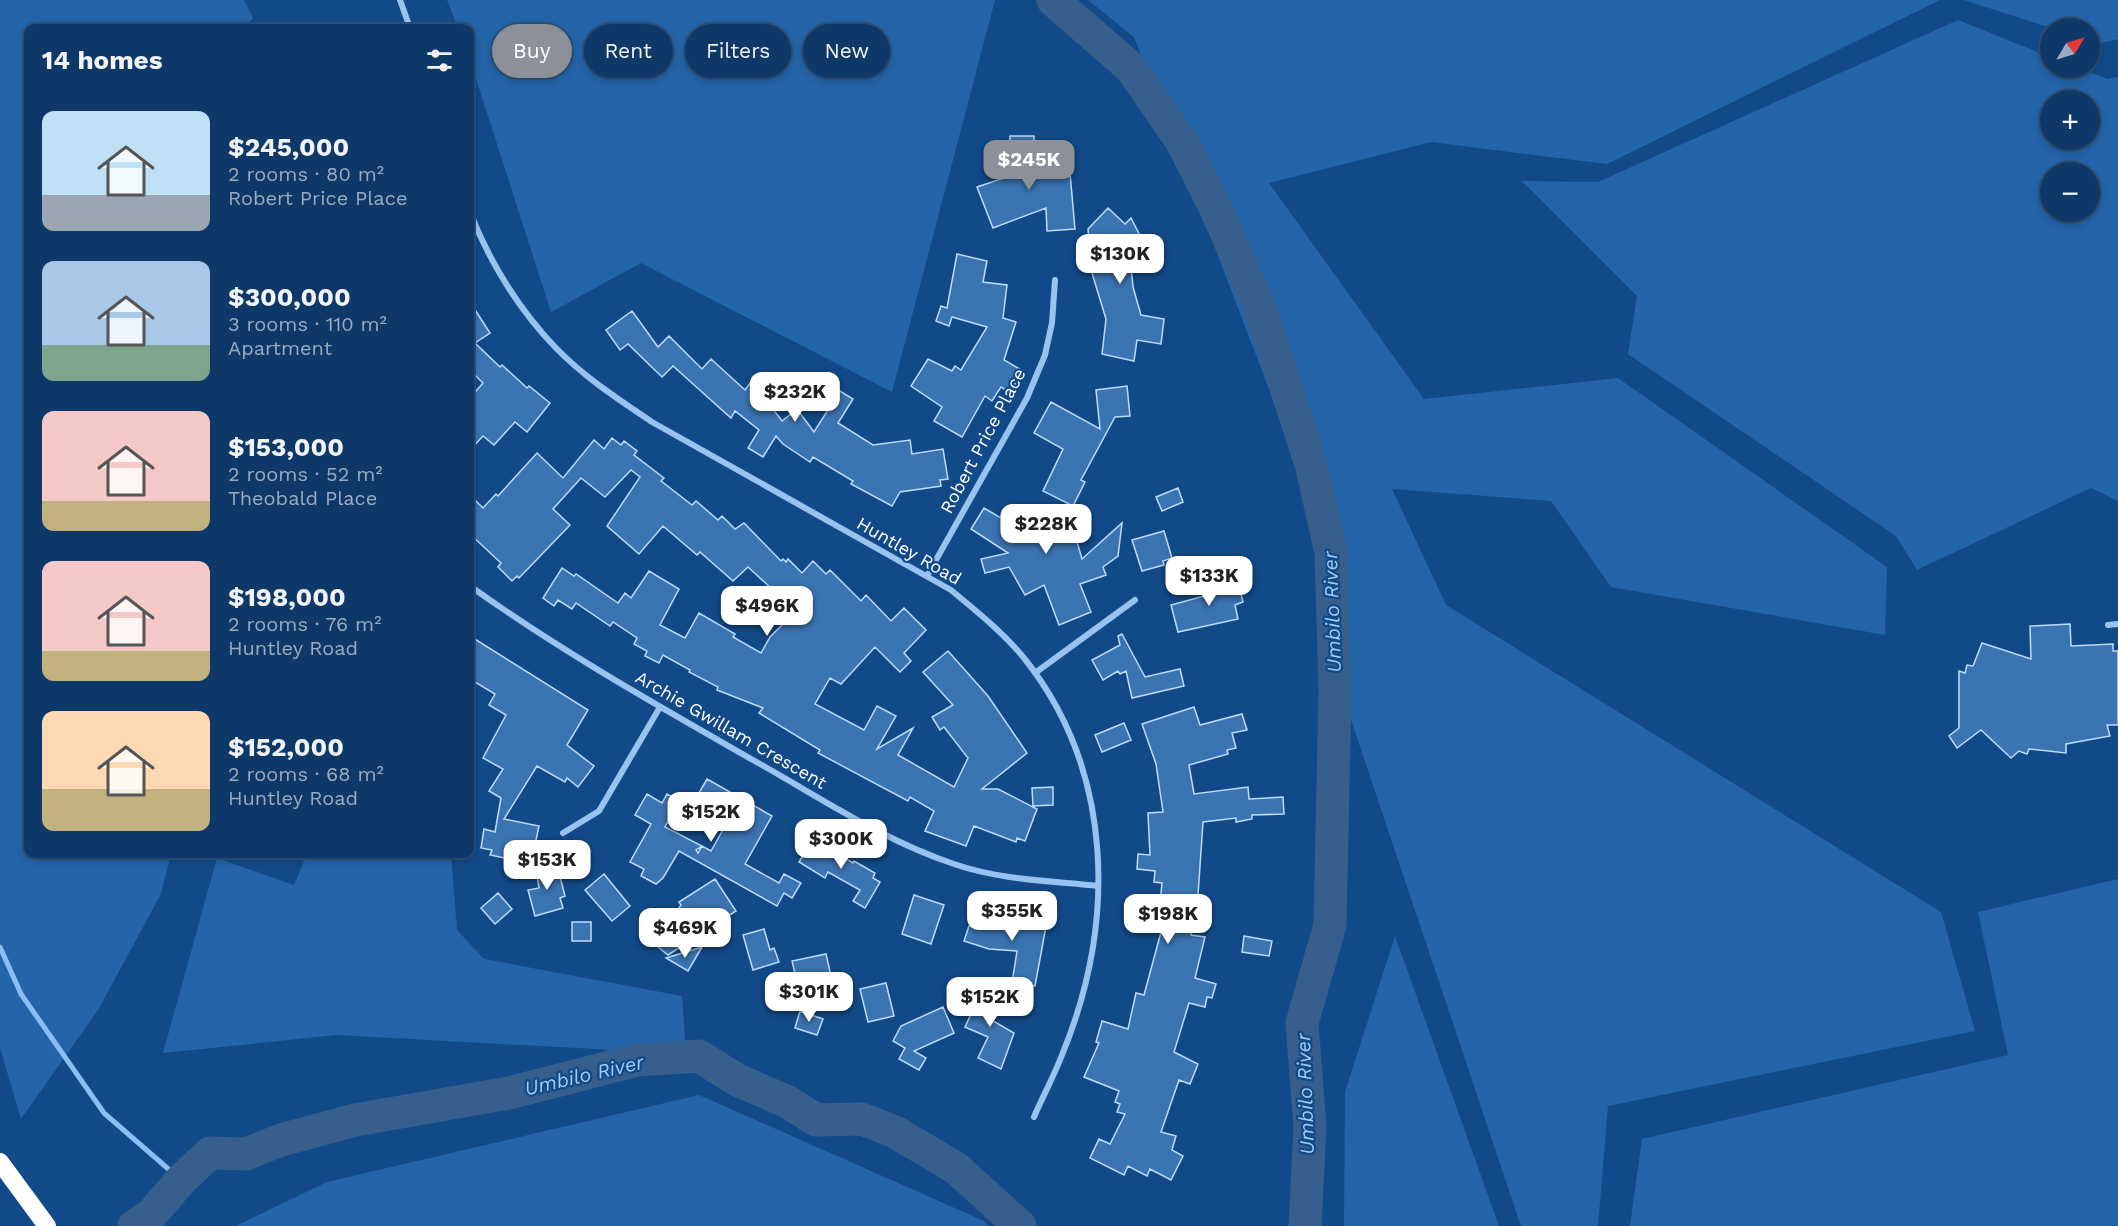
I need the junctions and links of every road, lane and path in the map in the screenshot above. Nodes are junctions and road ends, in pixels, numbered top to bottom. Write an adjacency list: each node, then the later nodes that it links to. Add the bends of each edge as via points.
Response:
1 (400, 0): 2 (street)
2 (409, 24)
3 (474, 221): 5 (street, Huntley Road, via 492,260 527,312 556,348 605,390 652,422)
4 (1055, 280): 5 (street, Robert Price Place, via 1050,334 1027,398)
5 (927, 576): 10 (street, Huntley Road, via 951,590 993,626)
6 (474, 589): 11 (street, Archie Gwillam Crescent, via 520,622)
7 (1135, 600): 10 (street)
8 (2118, 624): 9 (street)
9 (2108, 625)
10 (1035, 673): 13 (street, Huntley Road, via 1060,714 1082,763 1099,851)
11 (660, 707): 12 (street, via 599,811); 13 (street, Archie Gwillam Crescent, via 920,852 1011,877)
12 (563, 833)
13 (1098, 886): 14 (street, Huntley Road, via 1090,956 1078,1008 1063,1054)
14 (1034, 1117)
15 (0, 1162): 16 (highway)
16 (47, 1226)

